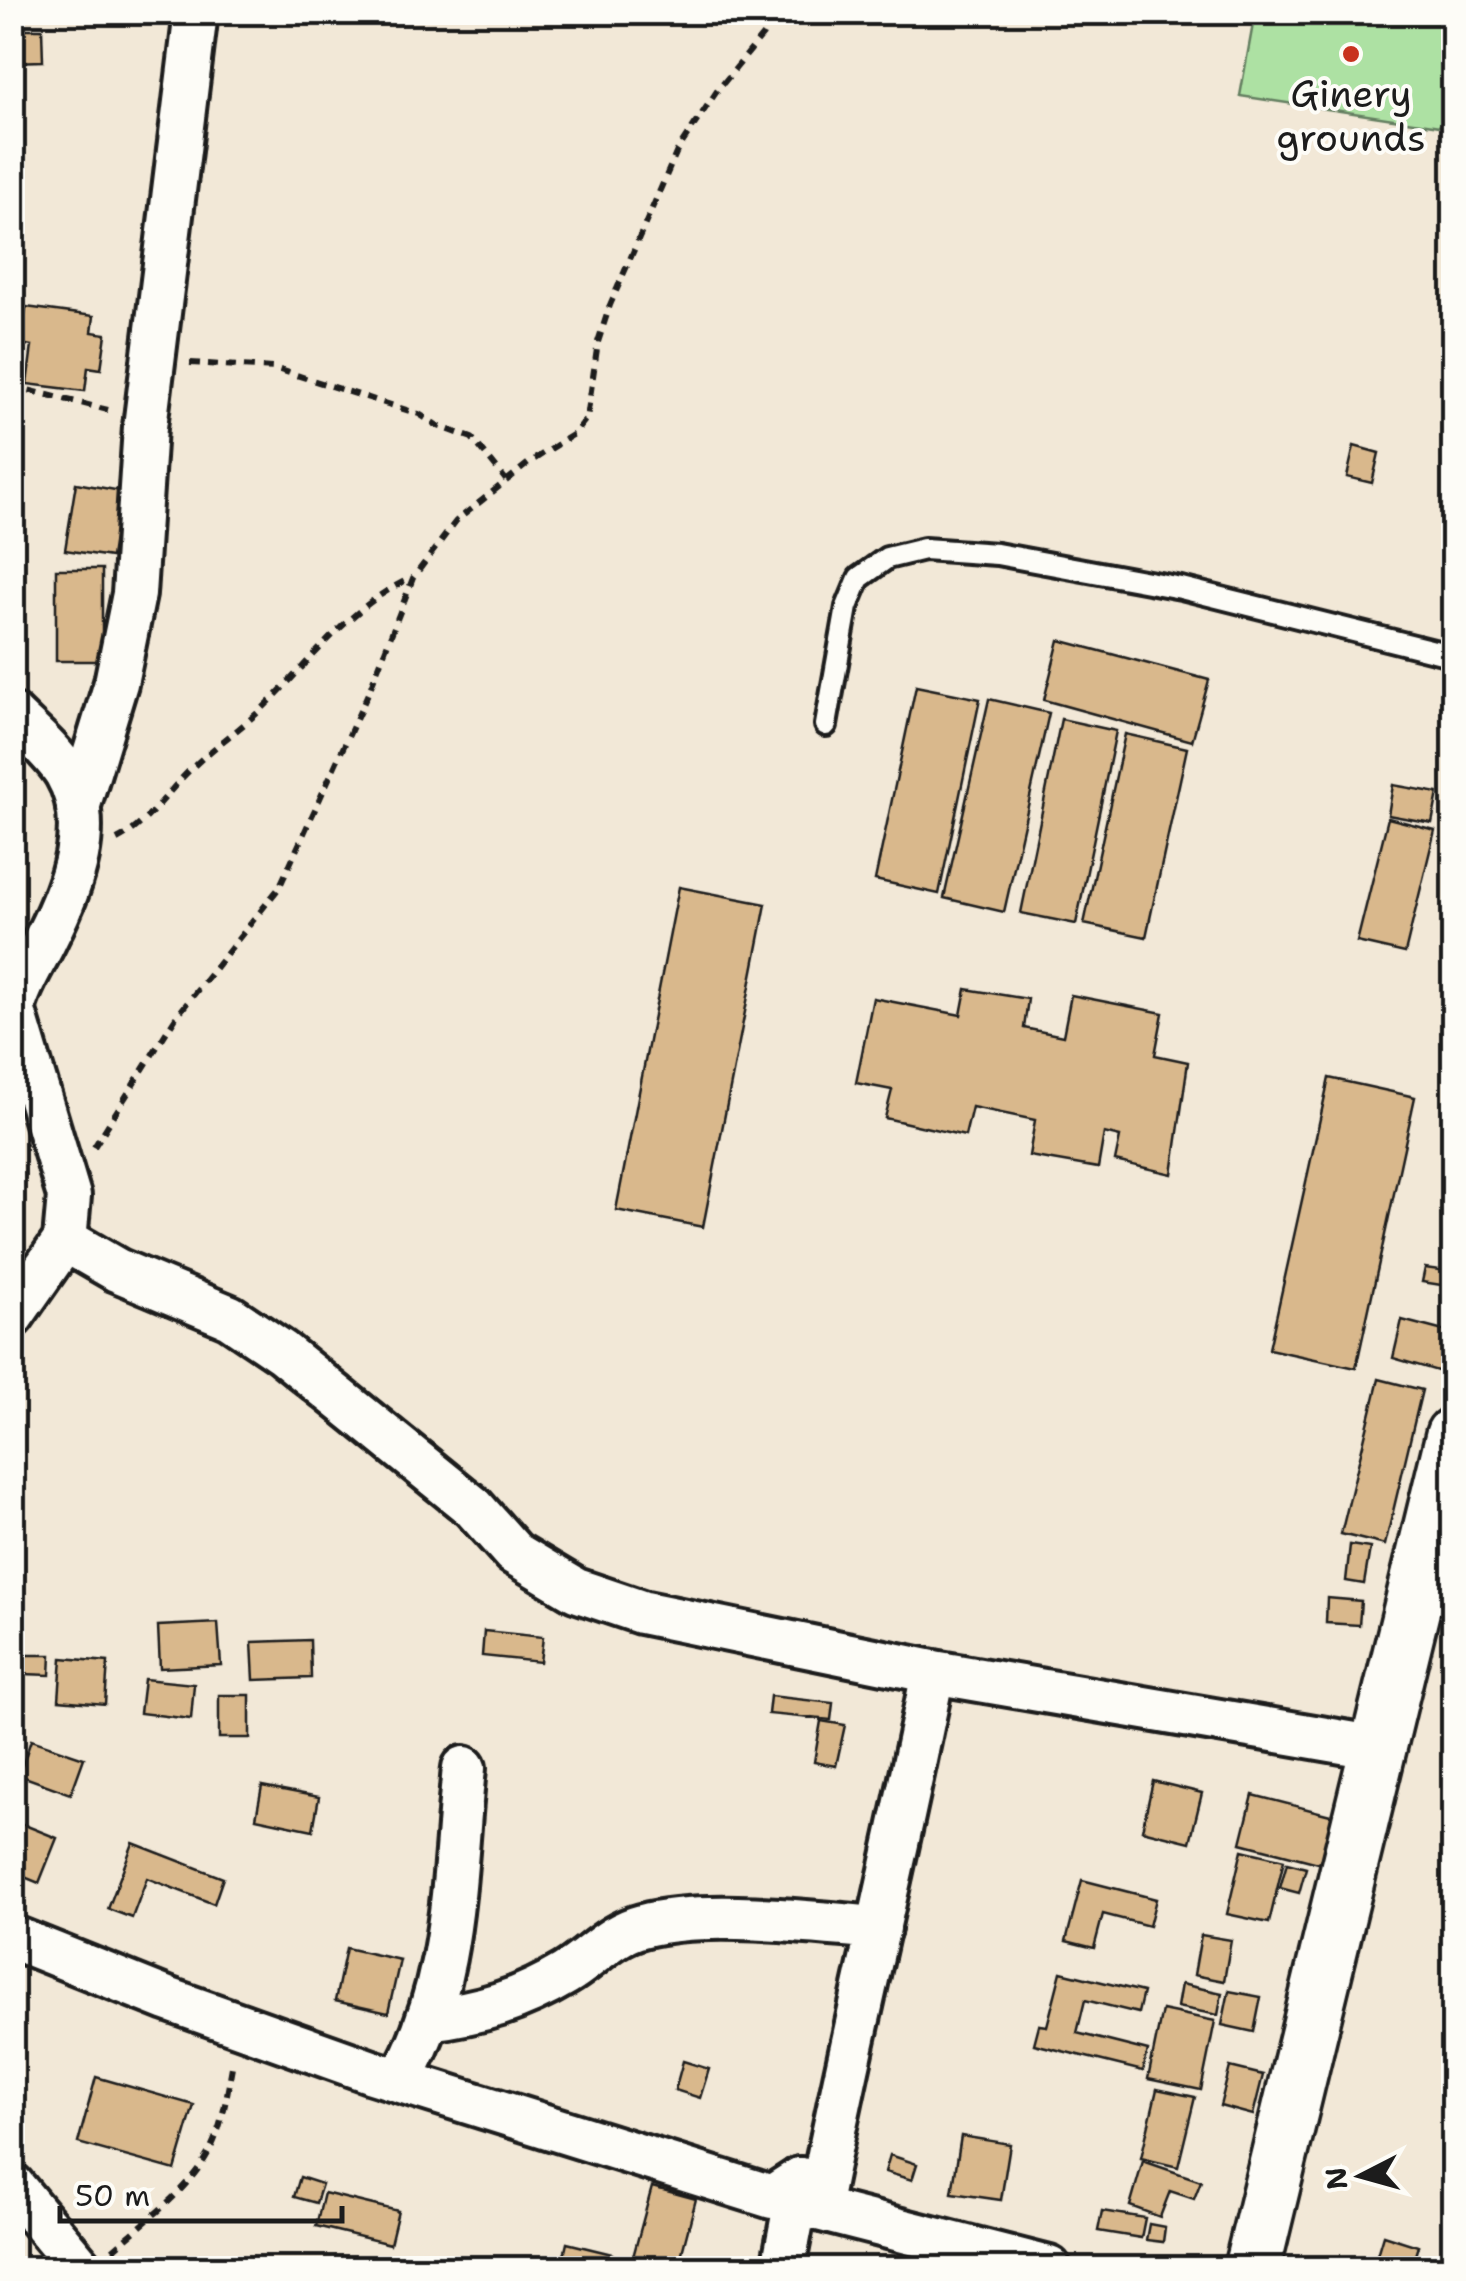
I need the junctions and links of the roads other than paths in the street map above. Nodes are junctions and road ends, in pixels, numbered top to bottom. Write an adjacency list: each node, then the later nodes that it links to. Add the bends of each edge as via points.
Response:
1 (196, 12): 5 (street, via 145,427 134,594 116,683)
2 (1454, 656): 4 (lane, via 1181,588 997,554 924,549 887,558 860,578 847,607)
3 (12, 715): 5 (street, via 66,773)
4 (826, 725)
5 (78, 808): 6 (street, via 82,835 64,899)
6 (13, 1006): 7 (street, via 69,1196)
7 (40, 1258): 8 (street); 10 (street, via 117,1270 230,1318 282,1352 473,1508 514,1553 576,1590 641,1612)
8 (12, 1316)
9 (1454, 1434): 11 (main road)
10 (933, 1672): 11 (street); 13 (street)
11 (1378, 1748): 22 (main road)
12 (464, 1768): 15 (street, via 448,1954)
13 (879, 1928): 15 (street, via 689,1920 642,1926 522,1996 484,2011); 18 (street)
14 (12, 1937): 16 (street)
15 (428, 2019): 16 (street)
16 (400, 2080): 18 (street, via 772,2197)
17 (12, 2185): 19 (street)
18 (809, 2194): 20 (street); 21 (street)
19 (92, 2263)
20 (784, 2268)
21 (1049, 2268)
22 (1252, 2268)

